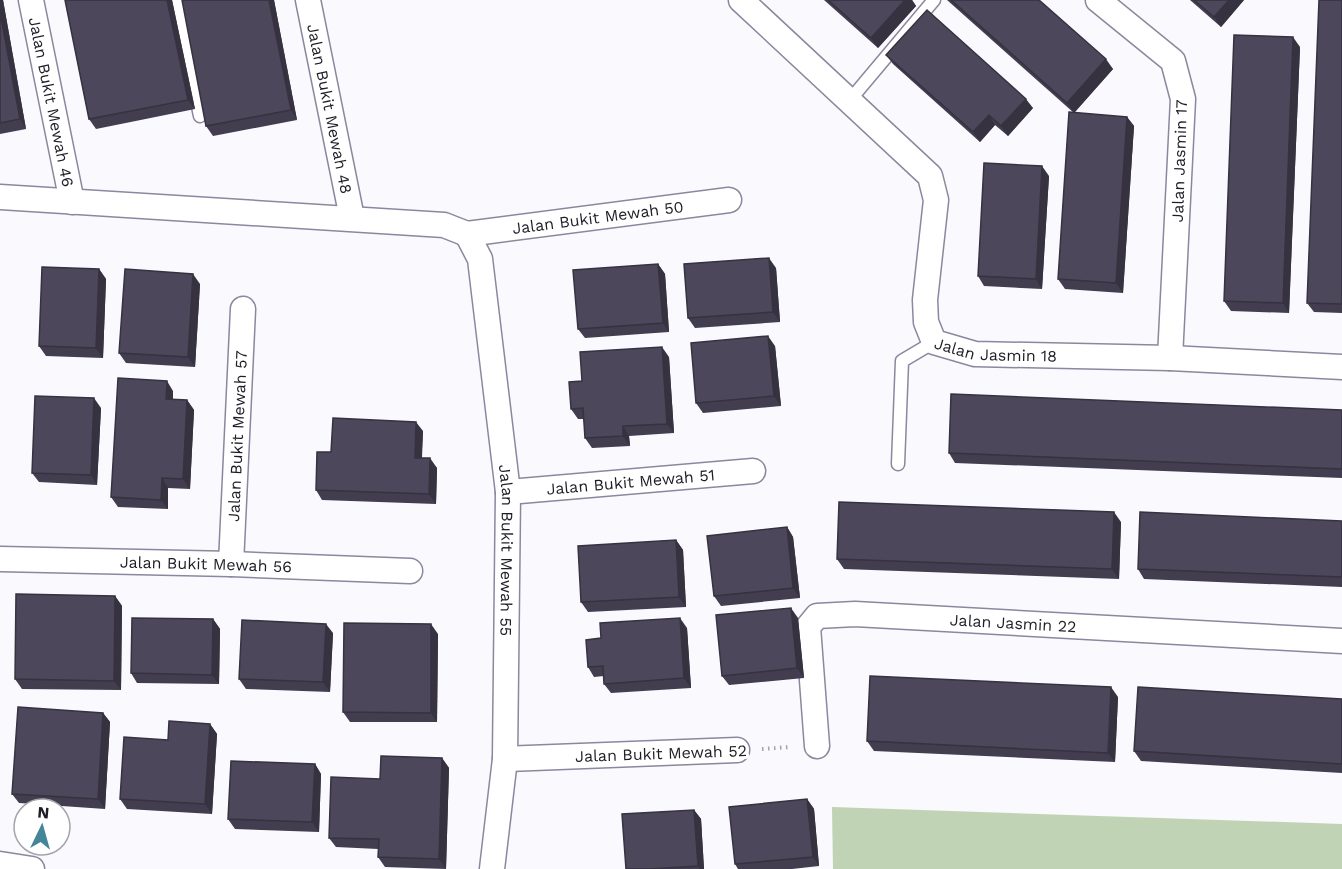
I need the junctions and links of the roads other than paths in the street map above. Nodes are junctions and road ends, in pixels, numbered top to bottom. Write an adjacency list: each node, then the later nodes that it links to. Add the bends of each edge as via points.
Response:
1 (32, 0): 11 (street, Jalan Bukit Mewah 46)
2 (176, 0): 8 (lane)
3 (308, 0): 12 (street, Jalan Bukit Mewah 48)
4 (741, 0): 7 (street, Jalan Jasmin 18)
5 (934, 0): 7 (lane)
6 (1098, 0): 16 (street, Jalan Jasmin 17, via 1173,61 1183,99)
7 (850, 100): 15 (street, Jalan Jasmin 18, via 930,176 936,200 925,300 926,322)
8 (200, 116)
9 (0, 197): 11 (street)
10 (729, 200): 13 (street, Jalan Bukit Mewah 50)
11 (72, 202): 12 (street)
12 (351, 218): 13 (street, via 444,225)
13 (467, 234): 20 (street, Jalan Bukit Mewah 55, via 480,259)
14 (243, 309): 22 (street, Jalan Bukit Mewah 57)
15 (933, 342): 16 (street, Jalan Jasmin 18, via 975,354); 18 (lane, via 902,361)
16 (1170, 358): 17 (street, Jalan Jasmin 18)
17 (1342, 367)
18 (898, 464)
19 (753, 471): 20 (street, Jalan Bukit Mewah 51)
20 (508, 492): 27 (street, Jalan Bukit Mewah 55)
21 (0, 559): 22 (street, Jalan Bukit Mewah 56)
22 (231, 564): 23 (street, Jalan Bukit Mewah 56)
23 (410, 571)
24 (1342, 641): 25 (street, Jalan Jasmin 22, via 855,614 817,616 808,627)
25 (817, 746)
26 (737, 750): 27 (street, Jalan Bukit Mewah 52)
27 (506, 759): 30 (street, Jalan Bukit Mewah 55)
28 (0, 864): 29 (street)
29 (32, 869)
30 (492, 869)

